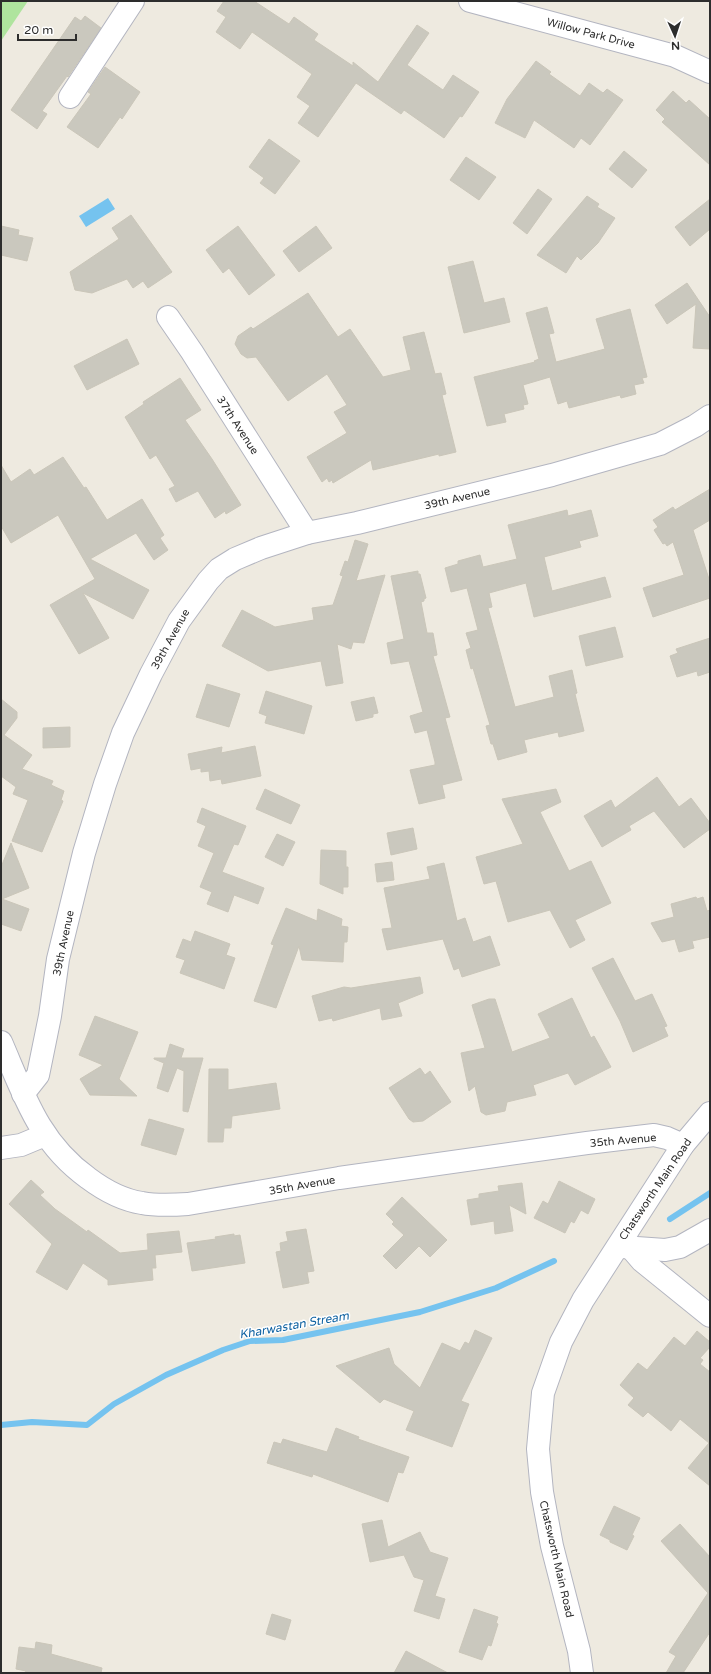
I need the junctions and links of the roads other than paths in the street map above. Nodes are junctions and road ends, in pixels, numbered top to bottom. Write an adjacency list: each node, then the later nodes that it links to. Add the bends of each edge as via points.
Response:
1 (133, 1): 4 (street)
2 (470, 1): 3 (street, Willow Park Drive, via 675,56)
3 (710, 72)
4 (70, 97)
5 (168, 317): 7 (street, 37th Avenue)
6 (710, 416): 7 (street, 39th Avenue, via 660,444 603,461 357,523)
7 (307, 533): 9 (street, 39th Avenue, via 254,550 220,569 179,621 151,674 124,733 98,805 58,959 38,1075)
8 (1, 1042): 9 (street, 35th Avenue)
9 (23, 1094): 11 (street, 35th Avenue)
10 (710, 1113): 12 (street, Chatsworth Main Road)
11 (45, 1135): 12 (street, 35th Avenue, via 61,1155 96,1184 129,1200 143,1204 166,1205 615,1139 654,1135); 13 (street, via 21,1145)
12 (683, 1145): 15 (street, Chatsworth Main Road)
13 (1, 1148)
14 (710, 1230): 15 (street, Chatsworth Main Road, via 680,1246 665,1250)
15 (623, 1247): 16 (street, Chatsworth Main Road); 17 (street, Chatsworth Main Road, via 583,1300 561,1342 543,1393 538,1449 542,1492 552,1546 578,1644)
16 (710, 1316)
17 (582, 1673)

